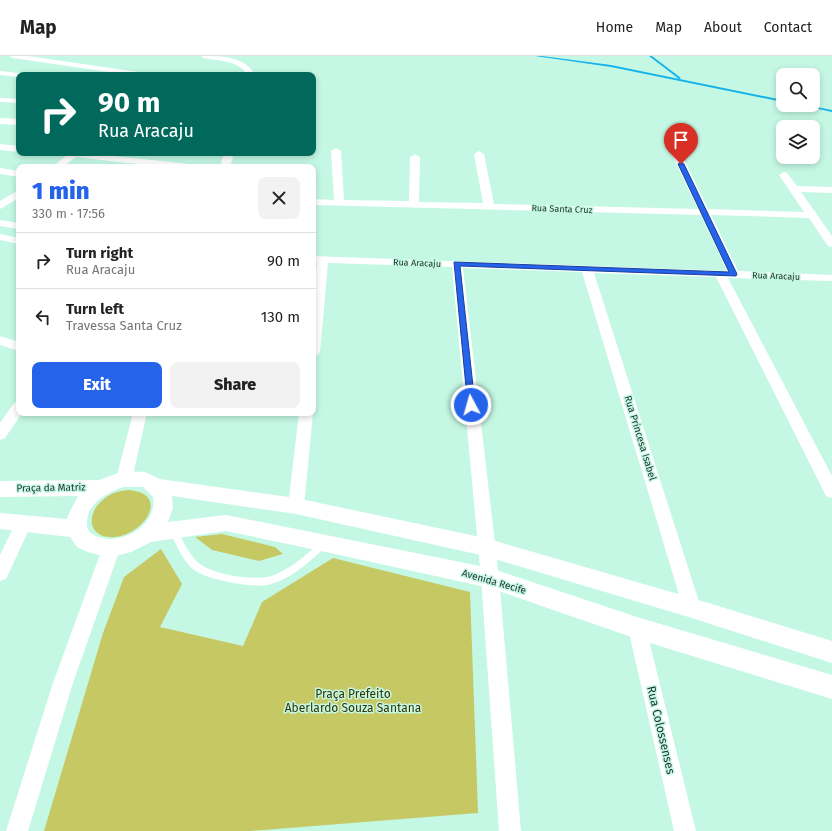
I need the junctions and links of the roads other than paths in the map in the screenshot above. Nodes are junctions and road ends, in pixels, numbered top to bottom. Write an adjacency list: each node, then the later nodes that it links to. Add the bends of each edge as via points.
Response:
1 (13, 56): 4 (street)
2 (209, 57): 3 (street, via 225,62); 5 (street, via 238,63)
3 (235, 70)
4 (123, 72)
5 (249, 72)
6 (0, 73): 7 (street)
7 (16, 75)
8 (0, 100): 9 (street)
9 (16, 101)
10 (0, 121): 11 (street)
11 (16, 122)
12 (0, 147): 13 (street)
13 (16, 149)
14 (336, 151): 29 (street)
15 (675, 152): 33 (street)
16 (479, 154): 32 (street)
17 (72, 156): 20 (street)
18 (93, 156): 21 (street)
19 (415, 157): 30 (street)
20 (61, 164)
21 (163, 164)
22 (0, 171): 23 (street)
23 (16, 174)
24 (784, 175): 25 (street)
25 (794, 189): 26 (street); 34 (street)
26 (832, 190)
27 (16, 195): 31 (street)
28 (316, 202): 29 (street, Rua Santa Cruz)
29 (339, 203): 30 (street, Rua Santa Cruz)
30 (414, 205): 32 (street, Rua Santa Cruz)
31 (0, 206)
32 (489, 206): 33 (street, Rua Santa Cruz)
33 (704, 213): 34 (street, Rua Santa Cruz); 43 (street)
34 (812, 215): 39 (street)
35 (0, 223): 36 (street)
36 (16, 226)
37 (0, 237): 38 (street)
38 (16, 240)
39 (832, 244)
40 (318, 259): 41 (street, Rua Aracaju); 45 (street)
41 (457, 264): 42 (street, Rua Aracaju); 64 (street)
42 (587, 269): 43 (street, Rua Aracaju); 68 (street, Rua Princesa Isabel)
43 (727, 274): 44 (street, Rua Aracaju); 56 (street)
44 (832, 278)
45 (316, 296)
46 (0, 340): 47 (street)
47 (16, 346)
48 (16, 412): 51 (street)
49 (139, 416): 52 (street)
50 (306, 416): 57 (street)
51 (0, 434)
52 (124, 479): 53 (street, via 145,480); 54 (street)
53 (156, 486): 57 (street); 62 (street, via 164,501 162,513)
54 (101, 488): 55 (street, Praça da Matriz); 60 (street, via 89,497 80,509)
55 (0, 489)
56 (832, 491)
57 (296, 506): 64 (street)
58 (0, 521): 59 (street)
59 (24, 523): 60 (street); 66 (street)
60 (76, 529): 65 (street, via 82,539 92,546)
61 (174, 531): 62 (street, Avenida Recife); 63 (street, Avenida Recife, via 226,523); 63 (lane, via 183,550 197,568 244,582 267,581 292,570)
62 (147, 534): 65 (street, via 127,545)
63 (326, 543): 67 (street, Avenida Recife)
64 (485, 547): 67 (street); 68 (street)
65 (111, 549): 72 (street, via 63,684)
66 (0, 573)
67 (490, 578): 69 (street, Avenida Recife); 73 (street)
68 (692, 608): 70 (street)
69 (637, 628): 71 (street, Avenida Recife); 74 (street, Rua Colossenses)
70 (832, 652)
71 (832, 687)
72 (16, 831)
73 (510, 831)
74 (685, 831)

